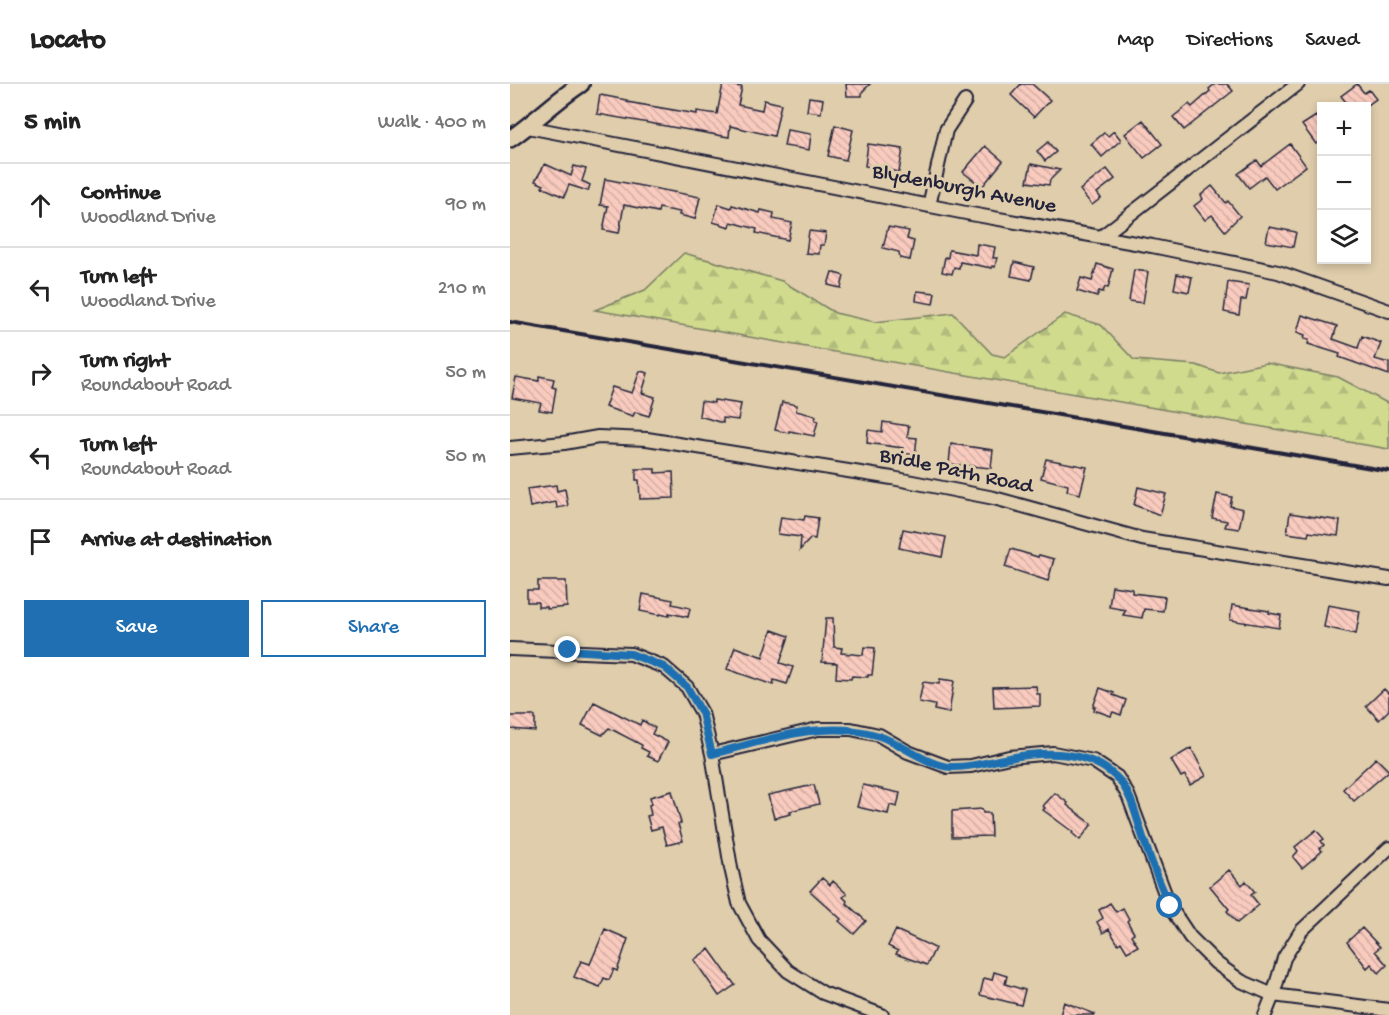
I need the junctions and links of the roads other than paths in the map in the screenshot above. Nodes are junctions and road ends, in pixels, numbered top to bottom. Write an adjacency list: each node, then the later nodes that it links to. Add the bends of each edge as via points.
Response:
1 (581, 84): 4 (street)
2 (1298, 84): 7 (street)
3 (965, 101): 6 (street, via 946,130)
4 (528, 127): 5 (street); 6 (street, Blydenburgh Avenue)
5 (510, 139)
6 (929, 206): 7 (street, Blydenburgh Avenue)
7 (1101, 237): 8 (street, Blydenburgh Avenue, via 1278,272)
8 (1389, 311)
9 (510, 448): 10 (street, Bridle Path Road, via 598,437 647,439 892,478 994,498 1143,539)
10 (1389, 579)
11 (510, 649): 12 (street, via 631,654 664,667 687,687 702,713)
12 (712, 754): 14 (street, via 818,729 851,729 879,735 908,752 948,767 1053,753 1093,760 1117,777 1128,795 1156,874 1190,937 1241,981); 16 (street, via 739,903 759,940 788,971 823,993)
13 (1389, 848): 14 (street, via 1301,931 1284,958)
14 (1273, 995): 15 (street); 17 (street)
15 (1389, 1010)
16 (882, 1015)
17 (1265, 1015)

